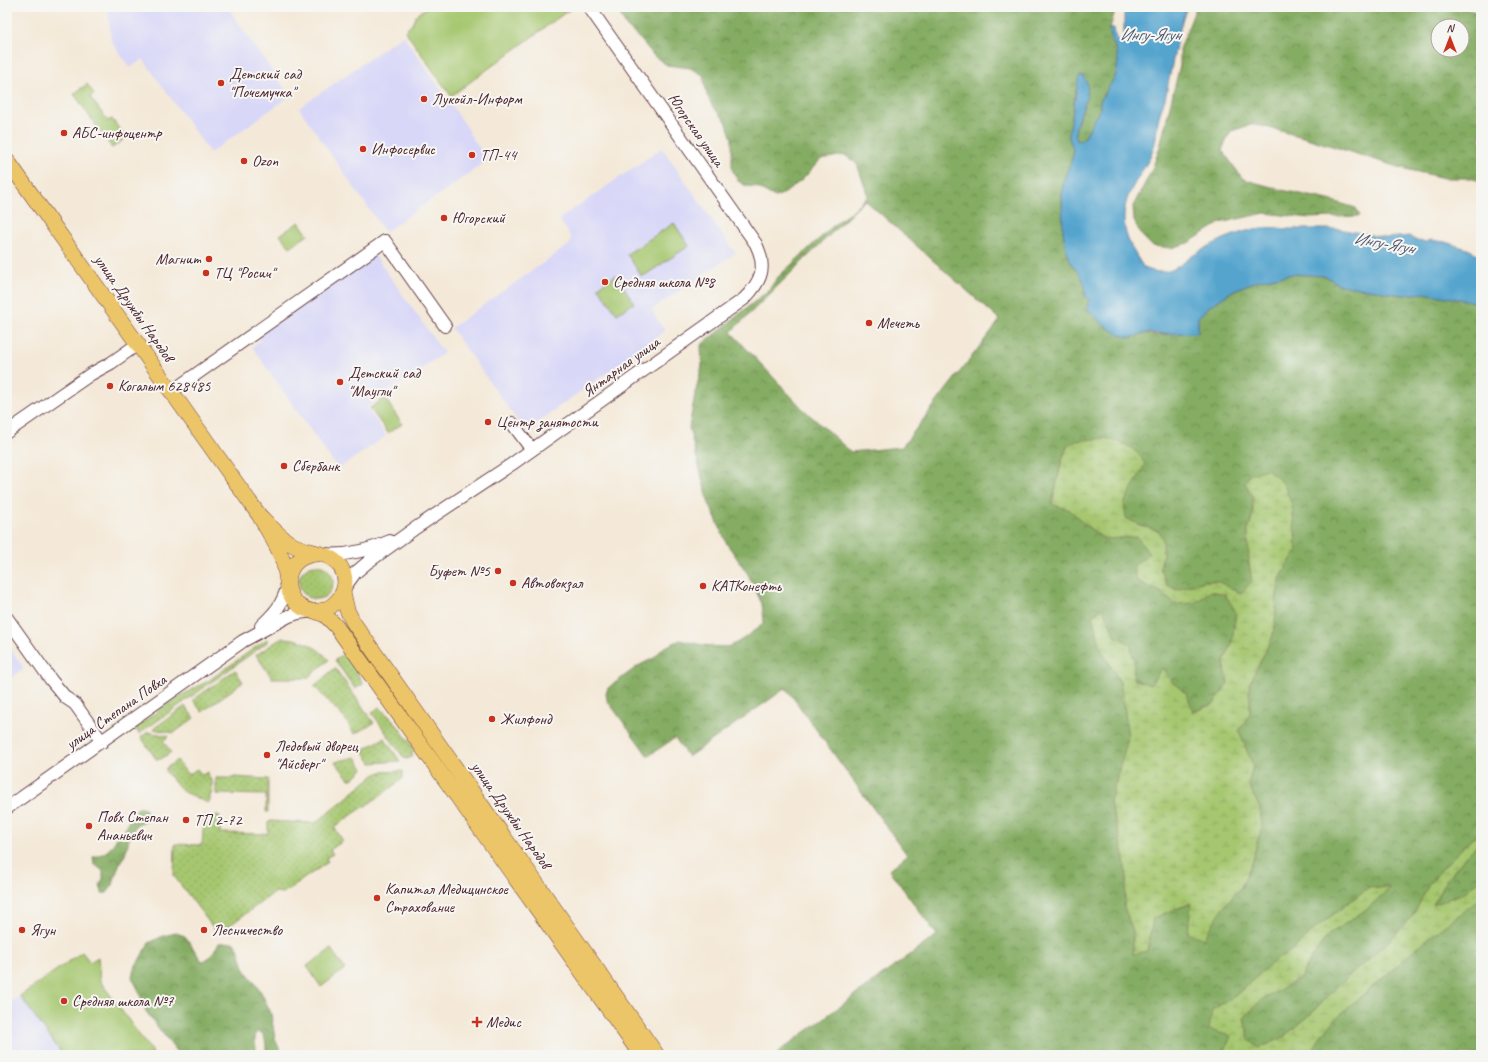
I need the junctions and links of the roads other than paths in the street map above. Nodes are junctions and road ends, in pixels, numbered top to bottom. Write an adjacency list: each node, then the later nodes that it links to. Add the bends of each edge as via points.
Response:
1 (589, 7): 3 (street, Югорская улица, via 756,244 762,259)
2 (7, 160): 5 (main road, улица Дружбы Народов)
3 (761, 277): 9 (street, Янтарная улица, via 744,298)
4 (445, 326): 6 (street, via 385,241)
5 (138, 344): 6 (main road, улица Дружбы Народов); 8 (street)
6 (171, 392): 10 (main road, улица Дружбы Народов)
7 (512, 422): 9 (street)
8 (7, 432)
9 (532, 450): 11 (street, Янтарная улица)
10 (259, 515): 12 (main road, via 292,544); 13 (main road, via 280,553)
11 (414, 529): 12 (street, via 366,551 346,555); 14 (street, via 360,568)
12 (319, 554): 13 (main road, via 303,557 295,563 290,571); 14 (main road, via 334,560 340,566 344,577)
13 (288, 583): 15 (main road, via 296,603); 17 (street, via 277,611)
14 (344, 590): 15 (main road, via 333,606); 21 (main road, улица Дружбы Народов, via 347,610 353,622)
15 (314, 611): 17 (street, via 289,616); 20 (main road, улица Дружбы Народов, via 325,615 336,626)
16 (7, 618): 18 (street, via 51,680 66,698 75,704)
17 (244, 641): 18 (street, улица Степана Повха)
18 (102, 742): 19 (street, улица Степана Повха)
19 (7, 808)
20 (641, 1055)
21 (658, 1055)

